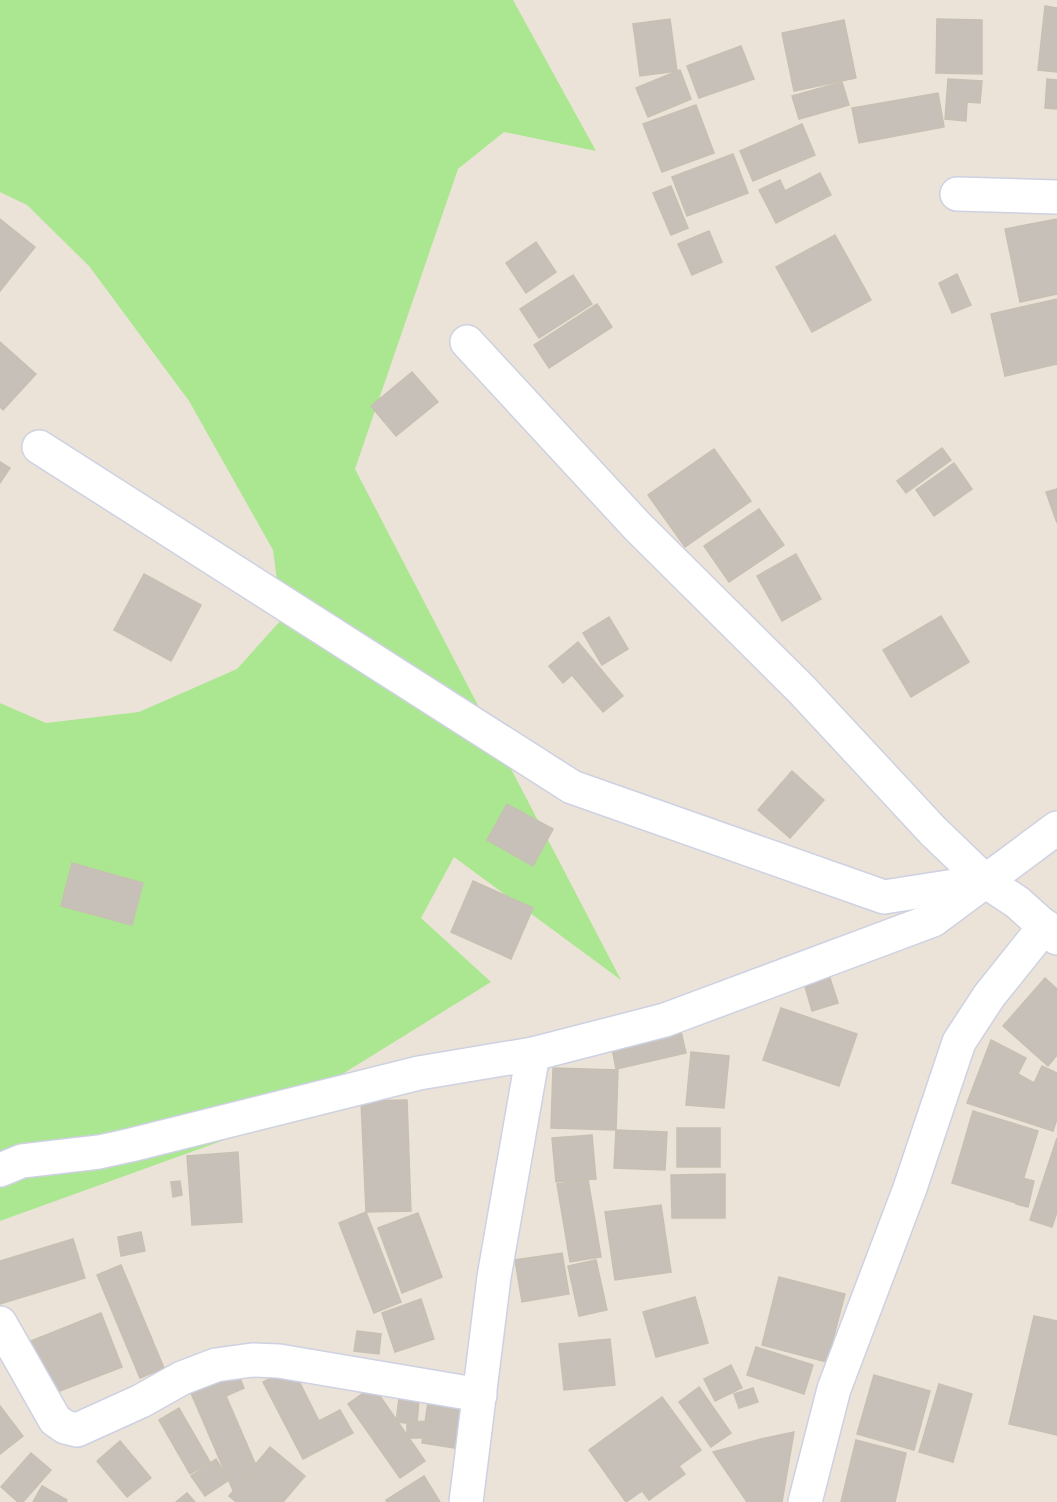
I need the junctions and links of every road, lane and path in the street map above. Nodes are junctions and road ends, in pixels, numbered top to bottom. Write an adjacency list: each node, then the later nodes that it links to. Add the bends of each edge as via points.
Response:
1 (957, 194): 2 (street)
2 (1057, 197)
3 (467, 342): 6 (street, via 637,526 802,690)
4 (39, 447): 6 (street, via 572,787 884,897)
5 (1057, 828): 6 (street)
6 (985, 881): 7 (street); 8 (street, via 933,920 665,1020)
7 (1051, 932): 13 (street, via 989,996 959,1042 910,1188 834,1389)
8 (533, 1054): 9 (street, via 419,1073 131,1145 22,1161); 11 (street, via 494,1277)
9 (0, 1170)
10 (0, 1323): 11 (street, via 55,1420 77,1430 182,1378 216,1365 252,1360 279,1361)
11 (480, 1395): 12 (street)
12 (466, 1502)
13 (805, 1502)

